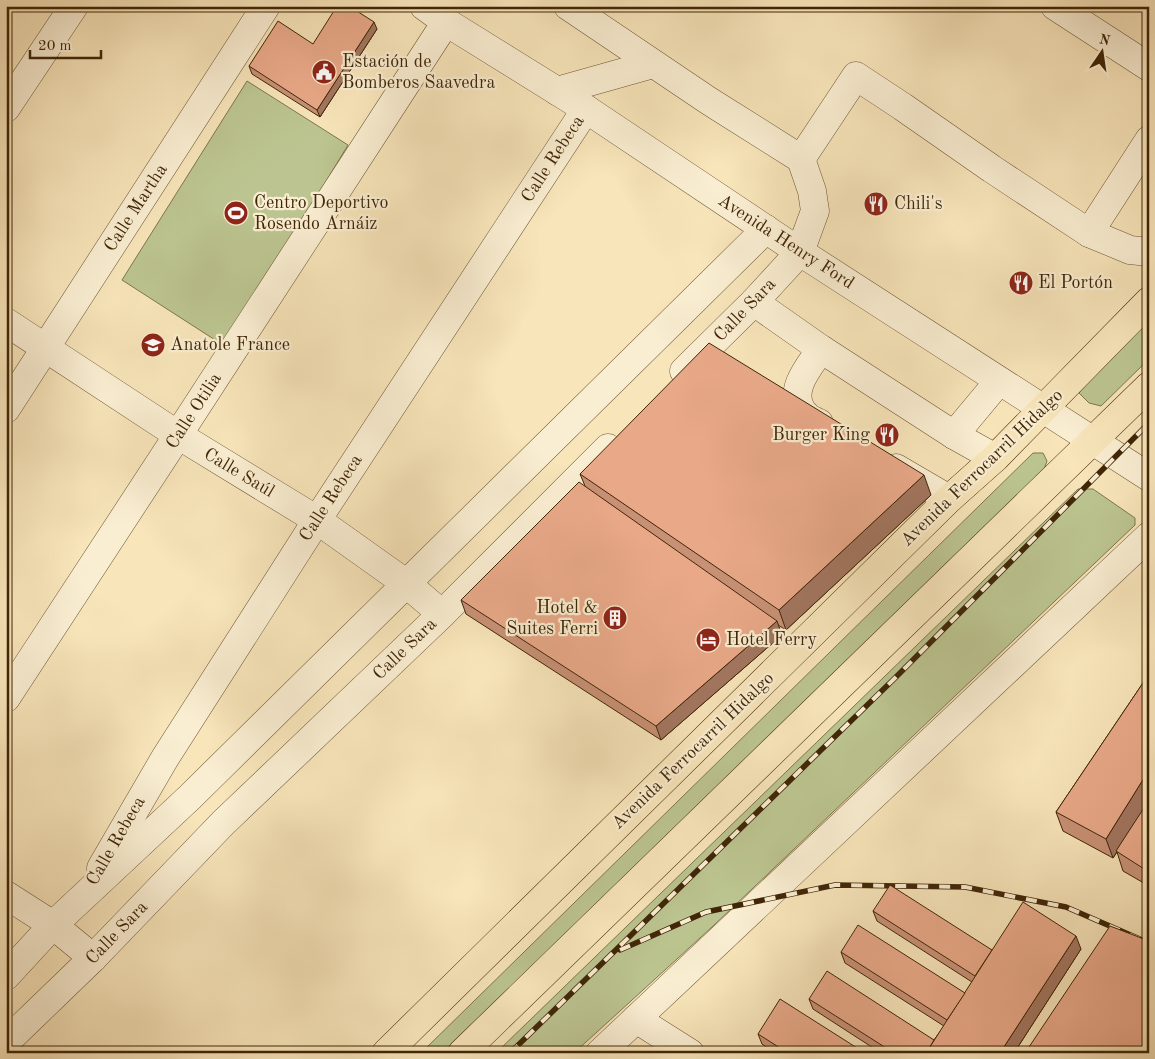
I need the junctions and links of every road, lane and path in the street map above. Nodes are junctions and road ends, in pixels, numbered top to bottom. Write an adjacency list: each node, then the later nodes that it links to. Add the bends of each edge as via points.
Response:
1 (74, 6): 10 (street)
2 (266, 6): 21 (street, Calle Martha)
3 (424, 6): 6 (street, Avenida Henry Ford)
4 (568, 6): 7 (street)
5 (1054, 6): 8 (street)
6 (460, 21): 9 (street, Avenida Henry Ford); 30 (street, Calle Otilia)
7 (653, 64): 9 (street); 13 (street)
8 (1149, 67)
9 (557, 90): 11 (street, Avenida Henry Ford)
10 (6, 108)
11 (586, 109): 14 (street, Avenida Henry Ford); 37 (street, Calle Rebeca)
12 (1149, 140): 15 (street)
13 (801, 159): 15 (street, via 856,76); 16 (street, via 815,211)
14 (766, 229): 16 (street, Avenida Henry Ford); 39 (street)
15 (1089, 233): 17 (street, via 1114,245)
16 (800, 252): 19 (street, Calle Sara); 23 (street, Avenida Henry Ford)
17 (1149, 252)
18 (1149, 301): 27 (main road, Avenida Ferrocarril Hidalgo)
19 (754, 302): 22 (street); 24 (street, Calle Sara)
20 (6, 322): 21 (street, Calle Saúl)
21 (46, 349): 26 (street, Calle Martha); 30 (street, Calle Saúl)
22 (821, 349): 29 (street); 31 (street, via 800,381 797,398 805,415)
23 (999, 380): 27 (street, Avenida Henry Ford); 29 (street)
24 (671, 385)
25 (1149, 386): 32 (main road)
26 (6, 409)
27 (1043, 409): 32 (street, Avenida Henry Ford); 34 (main road, Avenida Ferrocarril Hidalgo)
28 (622, 434): 40 (street, Calle Sara)
29 (954, 434): 34 (street)
30 (178, 435): 37 (street, Calle Saúl); 41 (street, Calle Otilia)
31 (839, 435)
32 (1093, 441): 35 (street, Avenida Henry Ford); 50 (main road)
33 (873, 454): 36 (street)
34 (995, 458): 36 (main road, Avenida Ferrocarril Hidalgo)
35 (1149, 476)
36 (949, 499): 49 (main road, Avenida Ferrocarril Hidalgo)
37 (316, 520): 39 (street, Calle Saúl); 42 (street, Calle Rebeca, via 164,758)
38 (1149, 536): 47 (street)
39 (408, 584): 40 (street, Calle Saúl); 42 (street)
40 (442, 614): 45 (street, Calle Sara, via 223,823)
41 (6, 698)
42 (86, 894): 44 (street)
43 (6, 895): 44 (street)
44 (53, 925): 45 (street); 46 (street)
45 (93, 958): 48 (street, Calle Sara)
46 (6, 976)
47 (636, 1019): 51 (street); 52 (street)
48 (6, 1042)
49 (386, 1053)
50 (462, 1053)
51 (600, 1053)
52 (690, 1053)

